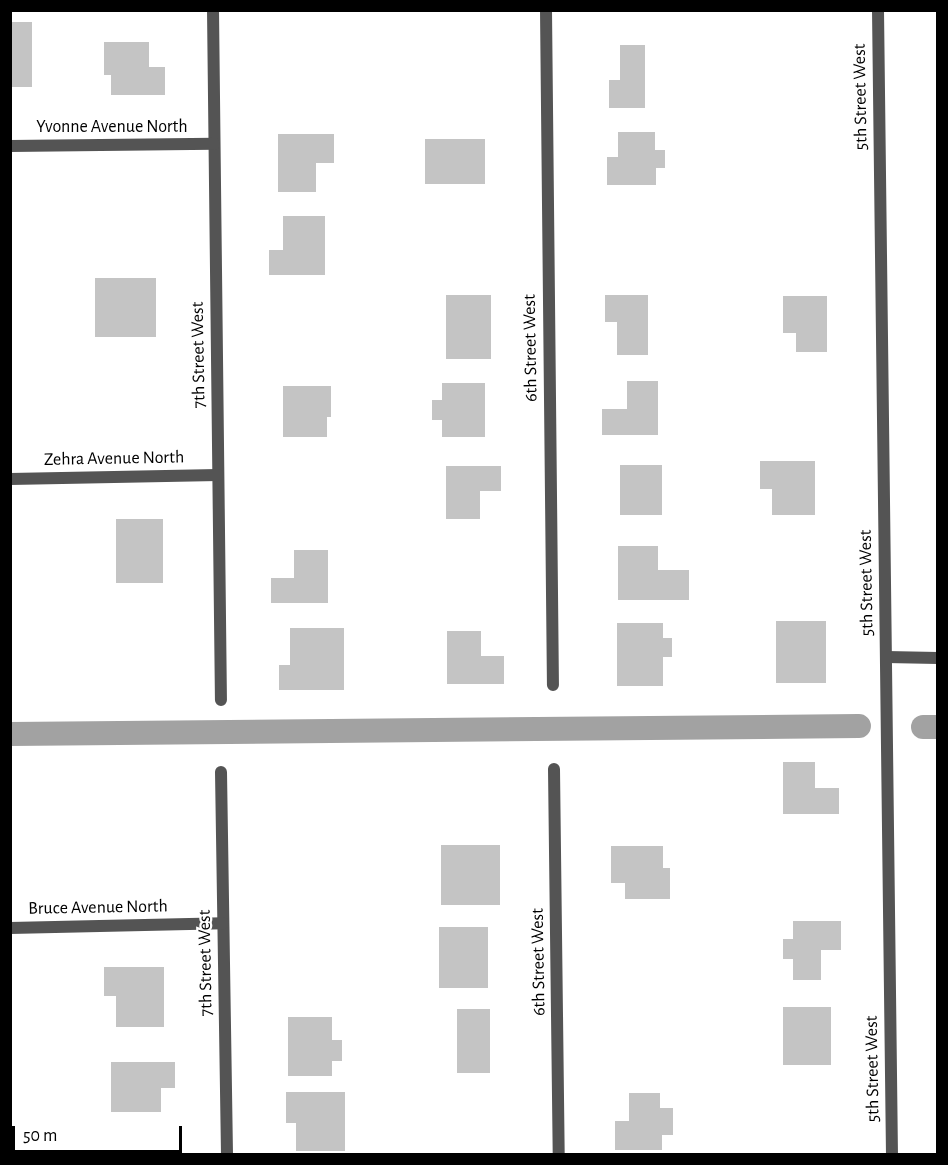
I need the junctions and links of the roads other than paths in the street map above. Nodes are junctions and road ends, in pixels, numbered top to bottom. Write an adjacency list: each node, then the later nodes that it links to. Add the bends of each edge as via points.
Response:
1 (213, 10): 4 (street, 7th Street West)
2 (546, 10): 10 (street, 6th Street West)
3 (878, 10): 8 (street, 5th Street West)
4 (214, 144): 5 (street, Yvonne Avenue North); 6 (street, 7th Street West)
5 (10, 146)
6 (218, 475): 7 (street, Zehra Avenue North); 11 (street, 7th Street West)
7 (10, 479)
8 (886, 657): 9 (street); 18 (street, 5th Street West)
9 (938, 657)
10 (553, 685)
11 (221, 700)
12 (554, 770): 17 (street, 6th Street West)
13 (221, 772): 14 (street, 7th Street West)
14 (223, 923): 15 (street, Bruce Avenue North); 16 (street, 7th Street West)
15 (10, 928)
16 (227, 1155)
17 (559, 1155)
18 (892, 1155)

